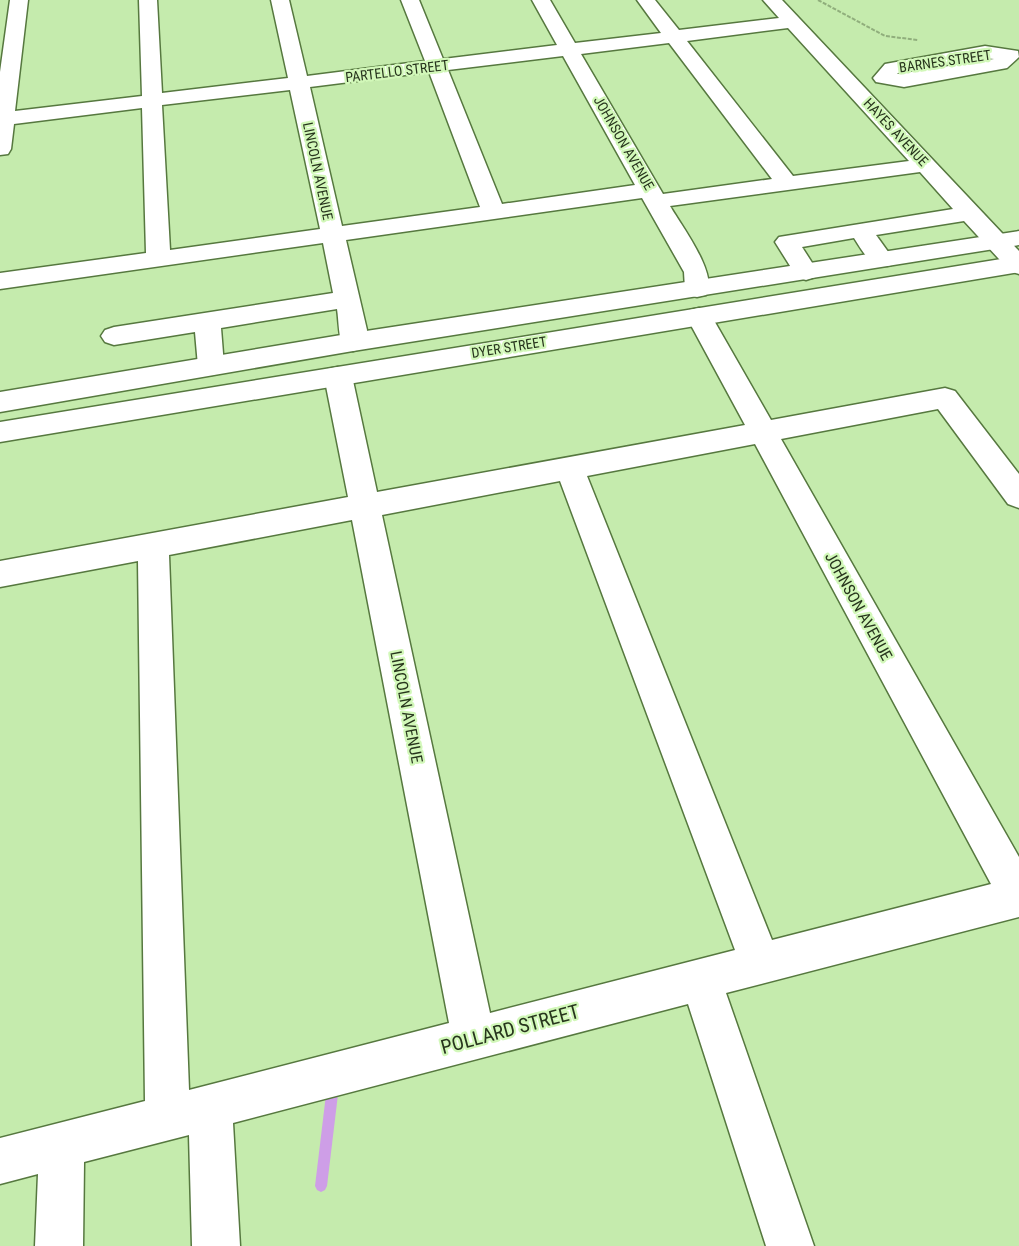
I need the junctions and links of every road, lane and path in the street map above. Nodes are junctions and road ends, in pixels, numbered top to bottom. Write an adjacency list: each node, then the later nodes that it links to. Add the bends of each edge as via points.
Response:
1 (19, 0): 18 (street)
2 (148, 0): 17 (street)
3 (280, 0): 15 (street, LINCOLN AVENUE)
4 (410, 0): 14 (street)
5 (541, 0): 12 (street, JOHNSON AVENUE)
6 (646, 0): 10 (street)
7 (772, 0): 9 (street, HAYES AVENUE)
8 (818, 0): 11 (path, via 885,36)
9 (794, 22): 10 (street, PARTELLO STREET); 16 (street, HAYES AVENUE)
10 (674, 37): 12 (street, PARTELLO STREET); 21 (street)
11 (922, 41)
12 (569, 50): 14 (street, PARTELLO STREET); 22 (street, JOHNSON AVENUE)
13 (1016, 57): 16 (street, BARNES STREET, via 1000,64 917,79 883,78)
14 (436, 66): 15 (street, PARTELLO STREET); 23 (street)
15 (299, 83): 17 (street, PARTELLO STREET); 26 (street, LINCOLN AVENUE)
16 (852, 84): 20 (street, HAYES AVENUE)
17 (152, 100): 18 (street, PARTELLO STREET); 28 (street)
18 (2, 119): 19 (street)
19 (0, 149)
20 (926, 165): 21 (street); 24 (street, HAYES AVENUE)
21 (787, 184): 22 (street)
22 (654, 196): 23 (street); 34 (street, JOHNSON AVENUE, via 696,272)
23 (494, 212): 26 (street)
24 (969, 213): 25 (street); 27 (street, HAYES AVENUE)
25 (860, 230): 29 (street); 31 (street, via 787,242)
26 (332, 235): 28 (street); 33 (street, LINCOLN AVENUE)
27 (1007, 240): 29 (street, DYER STREET); 30 (street, HAYES AVENUE)
28 (158, 257): 32 (street)
29 (882, 260): 31 (street, DYER STREET)
30 (1018, 265): 34 (street, DYER STREET)
31 (806, 272): 34 (street, DYER STREET)
32 (0, 281)
33 (347, 299): 36 (street); 38 (street, LINCOLN AVENUE, via 354,330)
34 (698, 303): 35 (street, DYER STREET); 40 (street, DYER STREET); 42 (street, JOHNSON AVENUE)
35 (553, 311): 38 (street, DYER STREET); 40 (street, via 524,324 461,340 350,359 341,366)
36 (207, 321): 37 (street); 39 (street)
37 (114, 336)
38 (352, 342): 39 (street, DYER STREET)
39 (211, 366): 41 (street, DYER STREET)
40 (338, 376): 43 (street, DYER STREET); 46 (street, LINCOLN AVENUE)
41 (0, 402)
42 (763, 431): 44 (street); 45 (street, via 945,398); 49 (street, JOHNSON AVENUE)
43 (0, 432)
44 (569, 467): 46 (street); 50 (street)
45 (1019, 496)
46 (366, 506): 47 (street); 52 (street, LINCOLN AVENUE)
47 (153, 545): 48 (street); 53 (street)
48 (0, 574)
49 (1019, 896): 50 (street, POLLARD STREET)
50 (761, 964): 51 (street, POLLARD STREET)
51 (701, 980): 52 (street, POLLARD STREET); 58 (street)
52 (474, 1039): 53 (street, POLLARD STREET)
53 (189, 1112): 54 (street, POLLARD STREET); 57 (street)
54 (62, 1145): 55 (street, POLLARD STREET); 56 (street)
55 (0, 1161)
56 (59, 1246)
57 (216, 1246)
58 (790, 1246)

